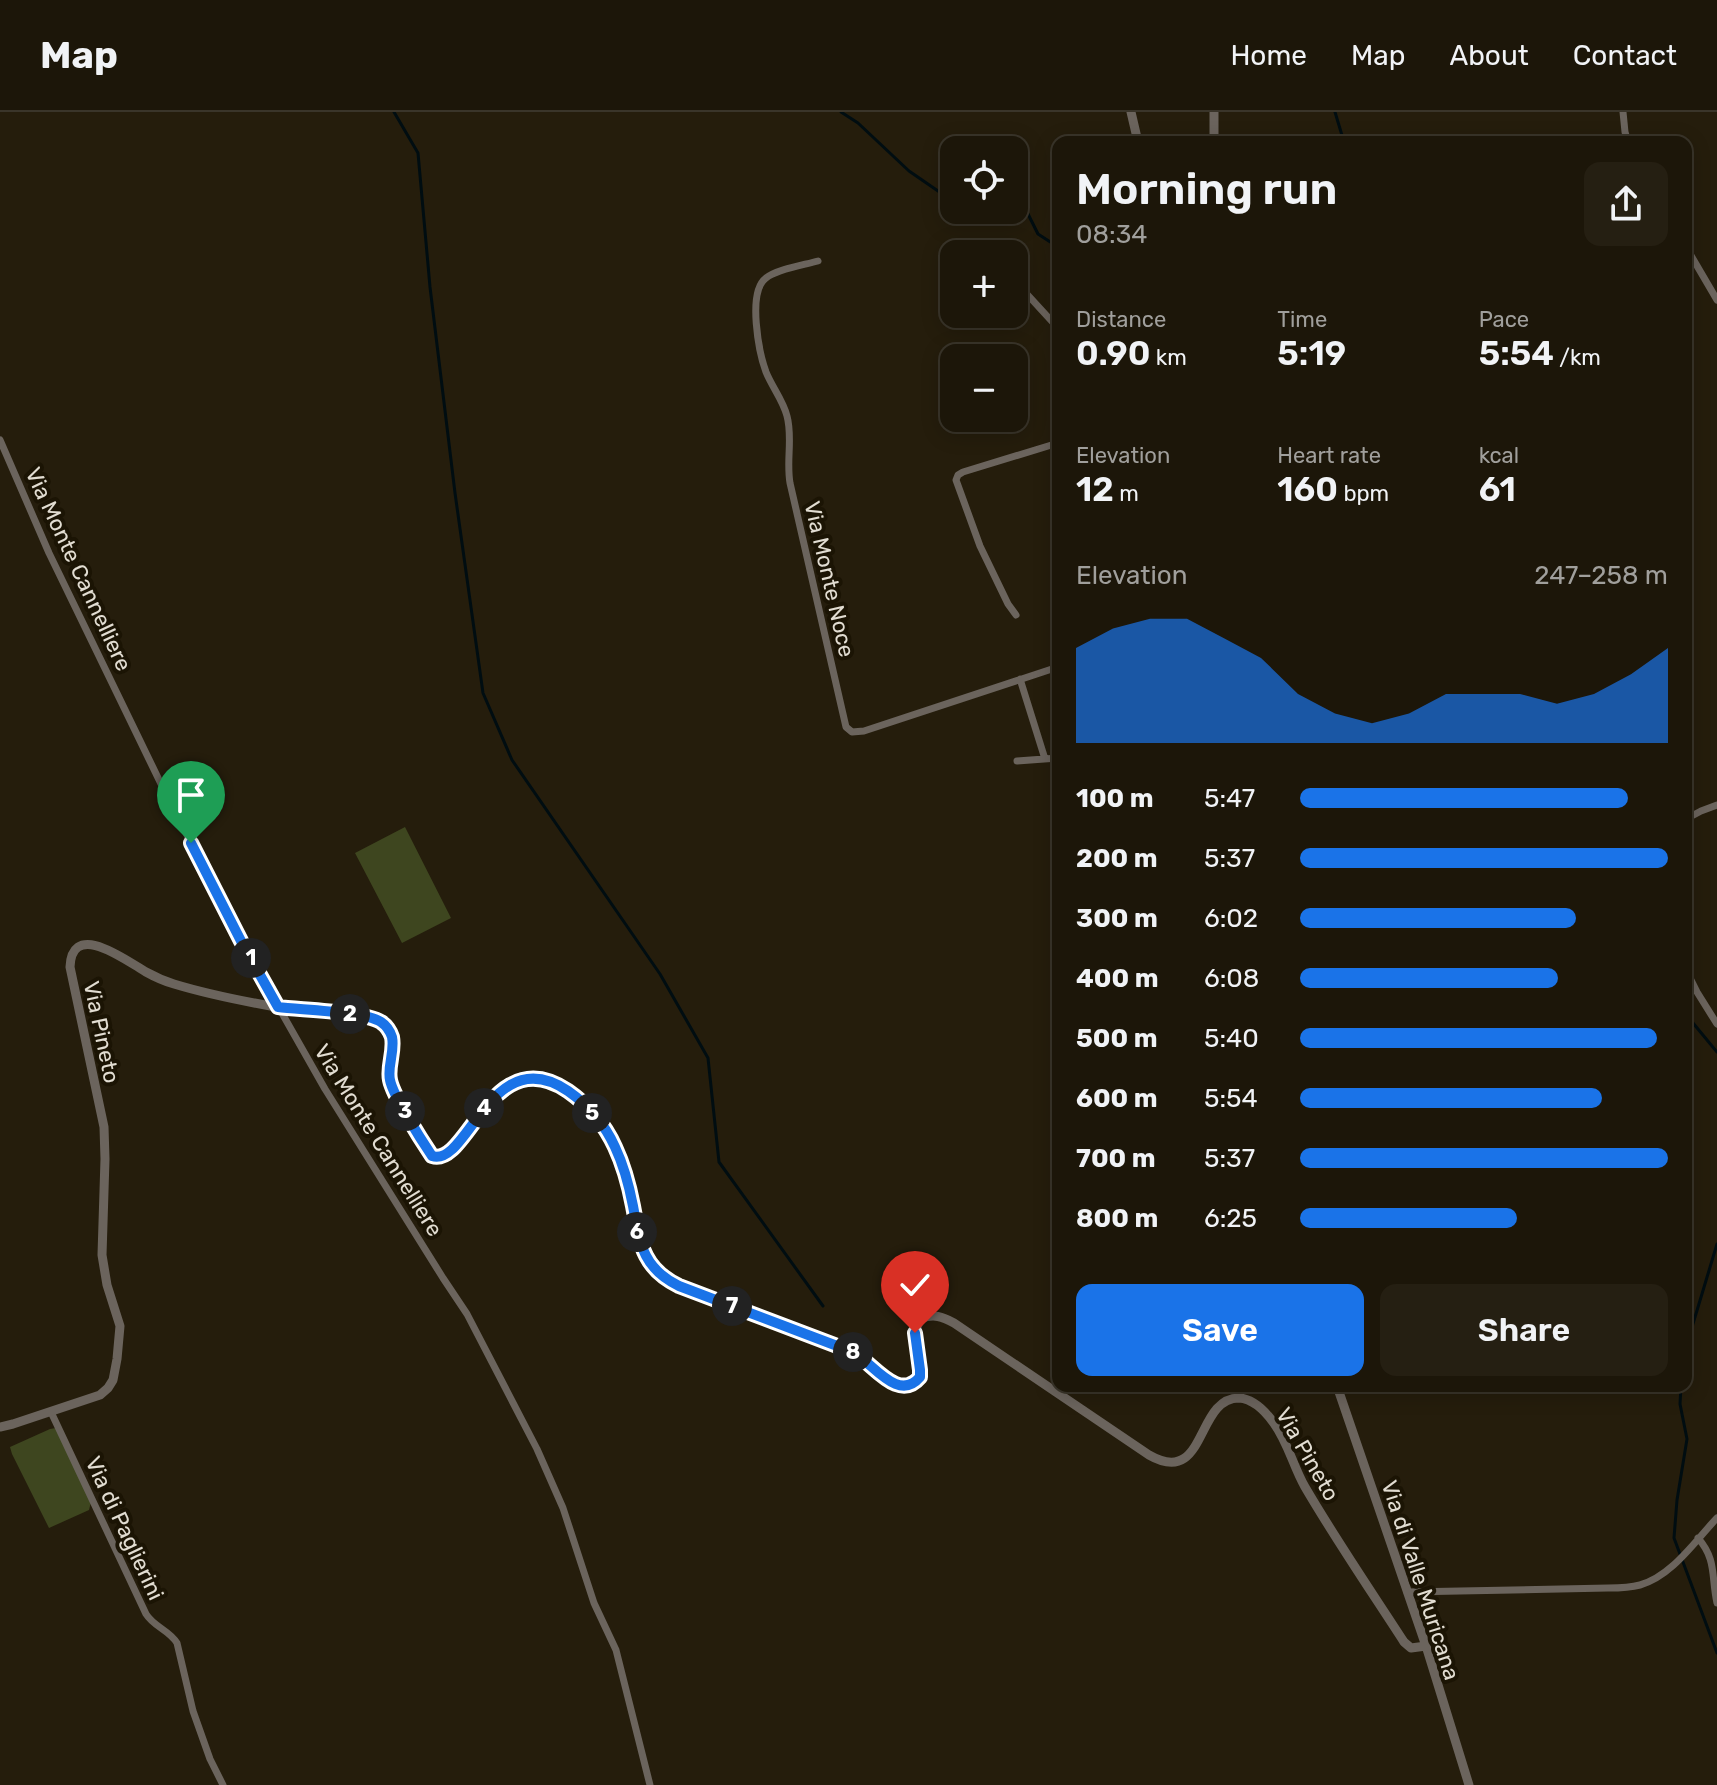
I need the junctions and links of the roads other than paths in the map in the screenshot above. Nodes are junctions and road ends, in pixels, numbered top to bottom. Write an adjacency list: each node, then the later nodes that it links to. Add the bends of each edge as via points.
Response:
1 (1131, 112): 4 (street)
2 (1214, 112): 5 (street)
3 (1623, 112): 6 (street)
4 (1137, 136)
5 (1214, 136)
6 (1626, 136)
7 (1692, 257): 10 (street)
8 (818, 261): 16 (street, Via Monte Noce, via 763,280 757,296 757,332 763,365 789,422 787,467 846,727 864,731)
9 (1028, 295): 11 (street)
10 (1717, 300)
11 (1052, 321)
12 (0, 440): 23 (street, Via Monte Cannelliere, via 161,784)
13 (1052, 445): 14 (street, via 963,472 956,480 980,546)
14 (1016, 615)
15 (1052, 669): 16 (street, Via Monte Noce)
16 (1020, 679): 18 (street)
17 (1052, 758): 18 (street)
18 (1045, 759): 19 (street)
19 (1017, 761)
20 (1717, 805): 21 (street)
21 (1692, 816)
22 (1692, 982): 24 (street)
23 (278, 1007): 25 (street, Via Pineto, via 373,1018 387,1027 392,1038 392,1087 433,1157 451,1152 487,1105 516,1082 539,1079 565,1089 611,1139 626,1176 643,1252 660,1274 679,1286 856,1353 893,1384 908,1386 920,1377 915,1329 927,1316 945,1318); 28 (street, Via Pineto, via 170,983 97,946 84,945 73,952 71,971 104,1134 103,1267 120,1329 108,1388); 36 (street, Via Monte Cannelliere, via 471,1319 537,1449 618,1658)
24 (1717, 1024)
25 (1052, 1389)
26 (1056, 1392): 34 (street, Via Pineto, via 1149,1455 1178,1462 1194,1449 1221,1403 1238,1398 1253,1403 1285,1440 1304,1486 1404,1642 1411,1648)
27 (1339, 1392): 32 (street, Via di Valle Muricana)
28 (51, 1412): 29 (street, Via Pineto); 35 (street, Via di Paglierini, via 146,1614 177,1643 193,1711)
29 (0, 1427)
30 (1717, 1518): 31 (street)
31 (1698, 1538): 32 (street, via 1663,1573 1639,1585); 33 (street, via 1713,1561)
32 (1407, 1592): 34 (street, Via di Valle Muricana)
33 (1717, 1603)
34 (1426, 1646): 37 (street, Via di Valle Muricana)
35 (223, 1785)
36 (650, 1785)
37 (1469, 1785)

